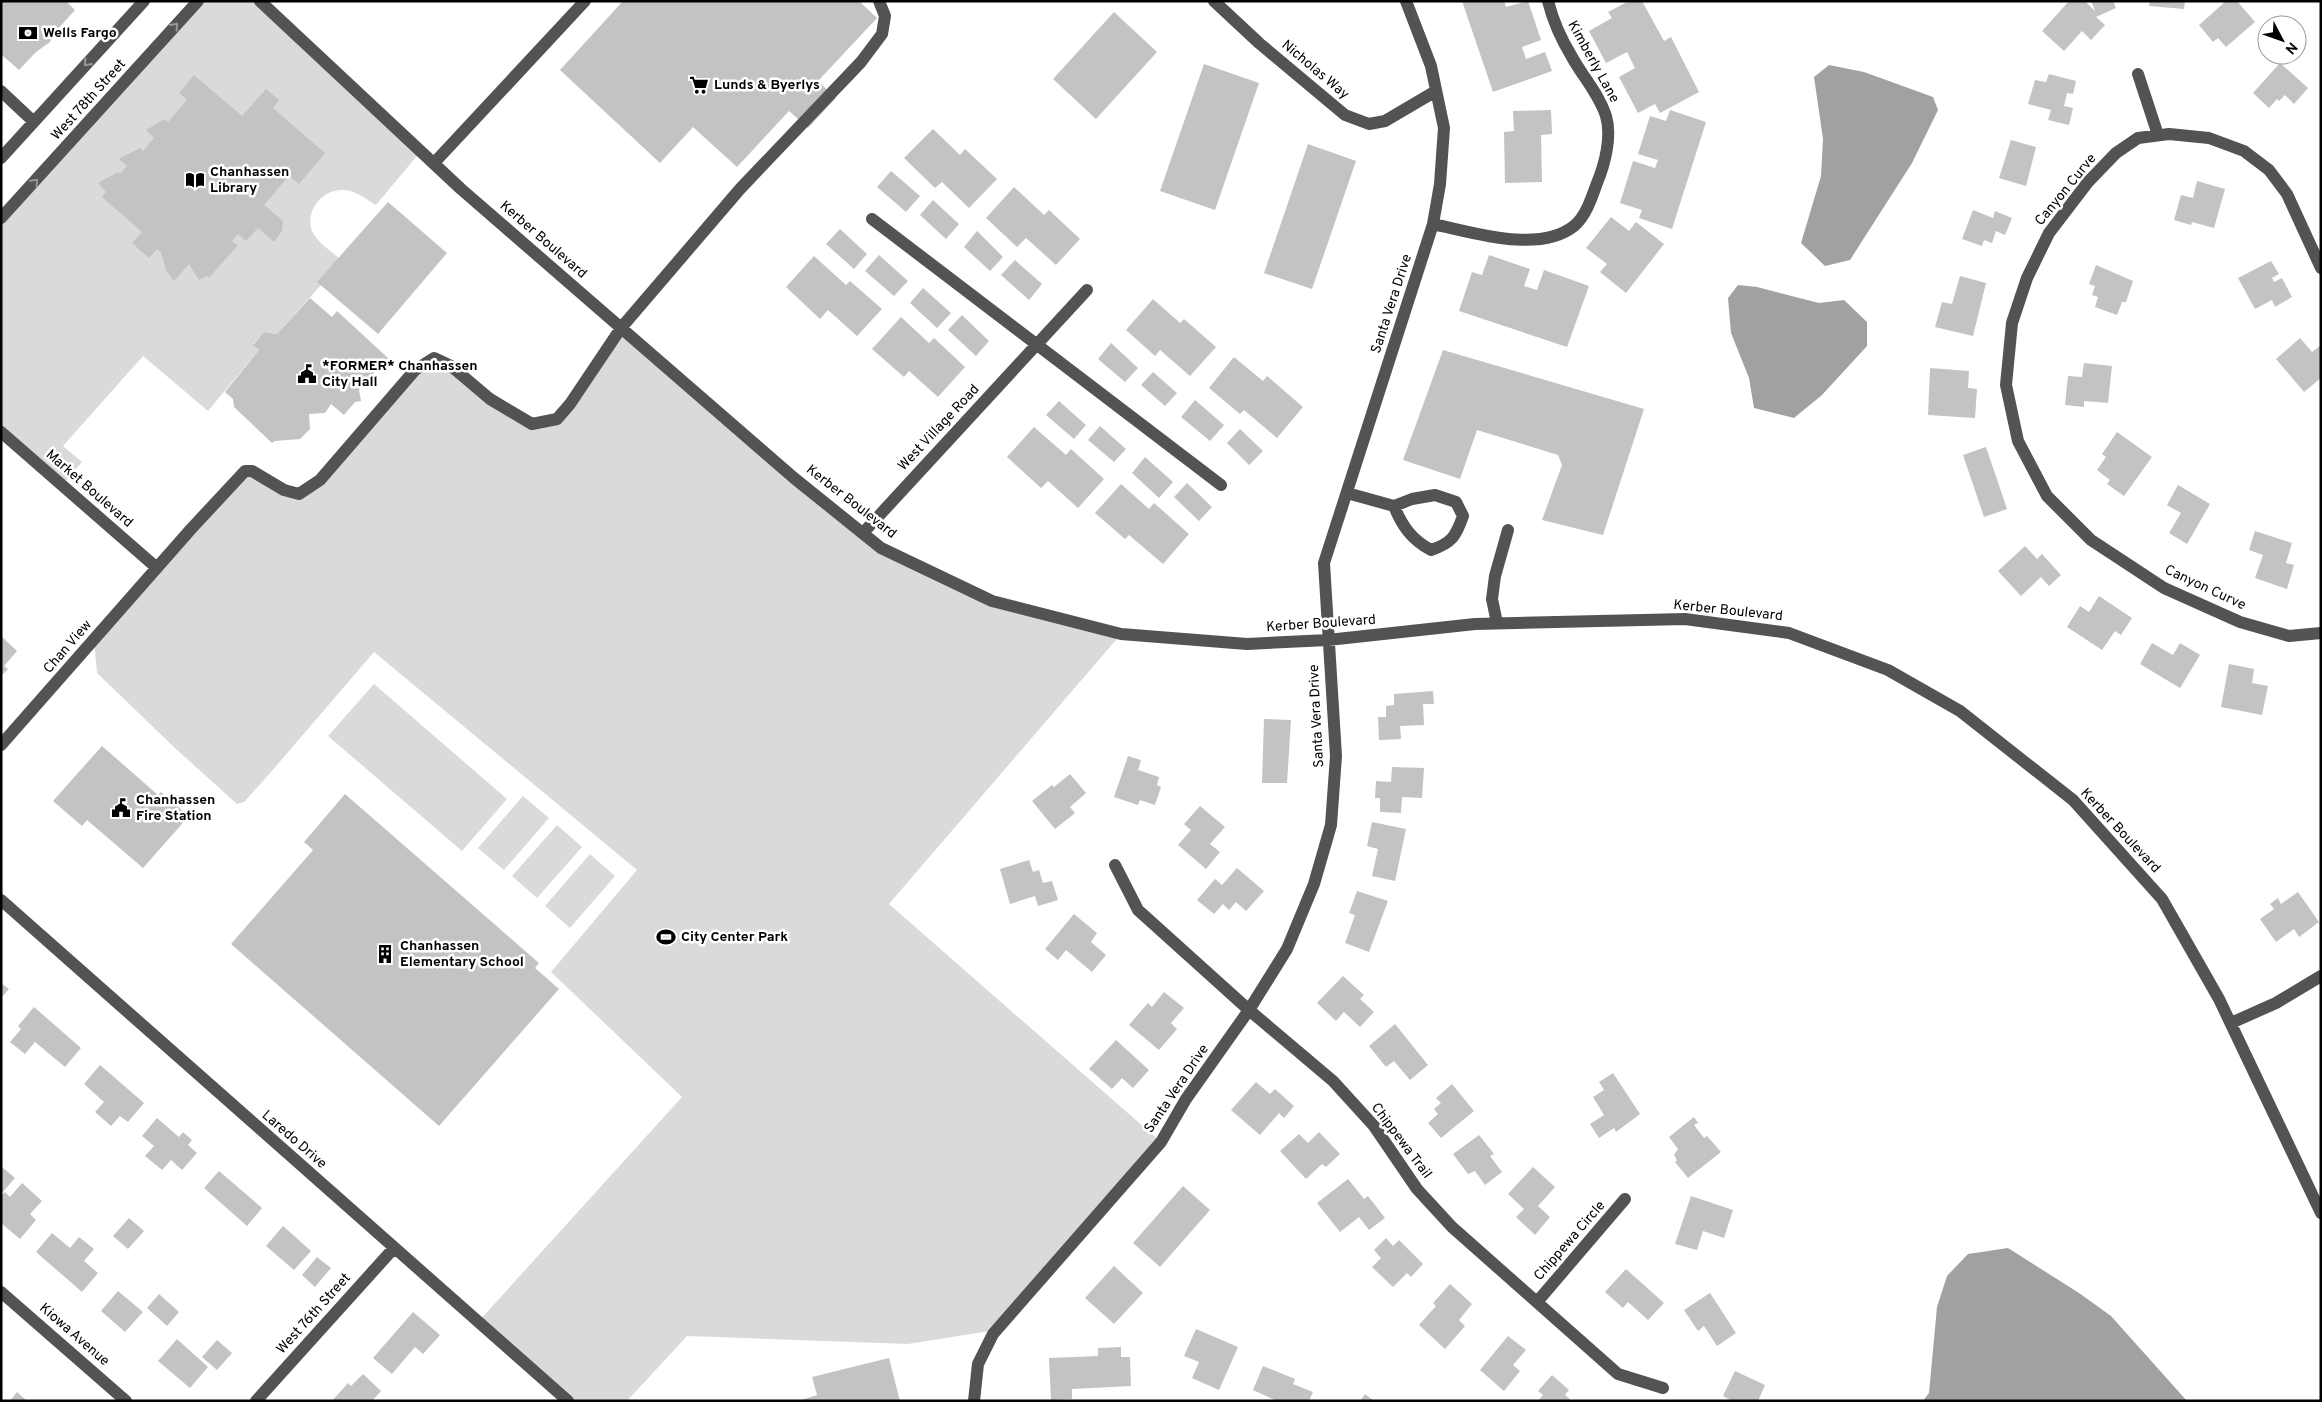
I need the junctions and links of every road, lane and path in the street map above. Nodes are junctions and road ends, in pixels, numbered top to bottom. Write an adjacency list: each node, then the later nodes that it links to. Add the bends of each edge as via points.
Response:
1 (144, 1): 12 (street, West 78th Street, one-way to 12)
2 (198, 1): 16 (street, West 78th Street, one-way to 2)
3 (260, 1): 15 (street, Kerber Boulevard)
4 (585, 1): 15 (street)
5 (879, 1): 21 (street, via 885,16 882,34 861,62 740,189)
6 (1214, 1): 11 (street, Nicholas Way, via 1345,115 1369,124 1385,121)
7 (1406, 1): 11 (street, Santa Vera Drive, via 1431,66)
8 (1548, 1): 18 (street, Kimberly Lane, via 1552,20 1596,92 1606,117 1608,142 1589,206 1574,226 1551,237 1527,240)
9 (2138, 74): 13 (street)
10 (1, 91): 12 (street)
11 (1436, 91): 18 (street, Santa Vera Drive, via 1444,128)
12 (34, 122): 14 (street, West 78th Street)
13 (2158, 135): 19 (street, Canyon Curve, via 2209,138 2244,151 2269,170 2287,194); 31 (street, Canyon Curve, via 2138,138 2116,154 2088,182 2049,233 2027,278 2012,323 2006,385 2018,441 2047,496 2091,540 2164,588 2240,622 2290,636)
14 (1, 158)
15 (434, 163): 21 (street, Kerber Boulevard)
16 (1, 218)
17 (872, 219): 22 (street)
18 (1433, 224): 25 (street, Santa Vera Drive)
19 (2321, 268)
20 (1087, 290): 22 (street, West Village Road)
21 (621, 328): 28 (street, Kerber Boulevard, via 794,478); 29 (street, Chan View, via 557,419 532,424 490,399 451,366 434,358 415,370 392,394 320,480 299,494 284,490 252,471 245,471)
22 (1037, 344): 24 (street); 28 (street, West Village Road)
23 (1, 432): 29 (street, Market Boulevard)
24 (1222, 485)
25 (1347, 493): 26 (street); 32 (street, Santa Vera Drive, via 1324,563)
26 (1394, 506): 26 (street, via 1435,495 1456,502 1463,516 1456,536 1431,550 1407,532)
27 (1508, 530): 30 (street, via 1492,599)
28 (863, 532): 32 (street, Kerber Boulevard, via 882,548 992,601 1121,634 1247,644)
29 (157, 568): 33 (street, Chan View)
30 (1497, 623): 32 (street, Kerber Boulevard); 38 (street, Kerber Boulevard, via 1685,619 1789,633 1888,670 1960,711 2073,800 2162,899)
31 (2321, 633)
32 (1328, 640): 37 (street, Santa Vera Drive, via 1336,756 1331,825 1314,884 1287,949)
33 (1, 745)
34 (1115, 865): 37 (street, Chippewa Trail, via 1138,910)
35 (1, 900): 41 (street, Laredo Drive)
36 (2321, 976): 38 (street, via 2276,1003)
37 (1249, 1010): 43 (street, Chippewa Trail, via 1333,1080 1374,1126 1417,1188 1452,1228); 48 (street, Santa Vera Drive, via 1186,1099 1161,1142 993,1334 978,1364)
38 (2231, 1023): 40 (street, Kerber Boulevard)
39 (1625, 1199): 43 (street, Chippewa Circle)
40 (2321, 1212)
41 (394, 1248): 46 (street, West 76th Street); 47 (street, Laredo Drive)
42 (1, 1292): 45 (street, Kiowa Avenue)
43 (1537, 1302): 44 (street, Chippewa Trail, via 1618,1374)
44 (1663, 1388)
45 (126, 1401)
46 (256, 1401)
47 (568, 1401)
48 (974, 1401)

